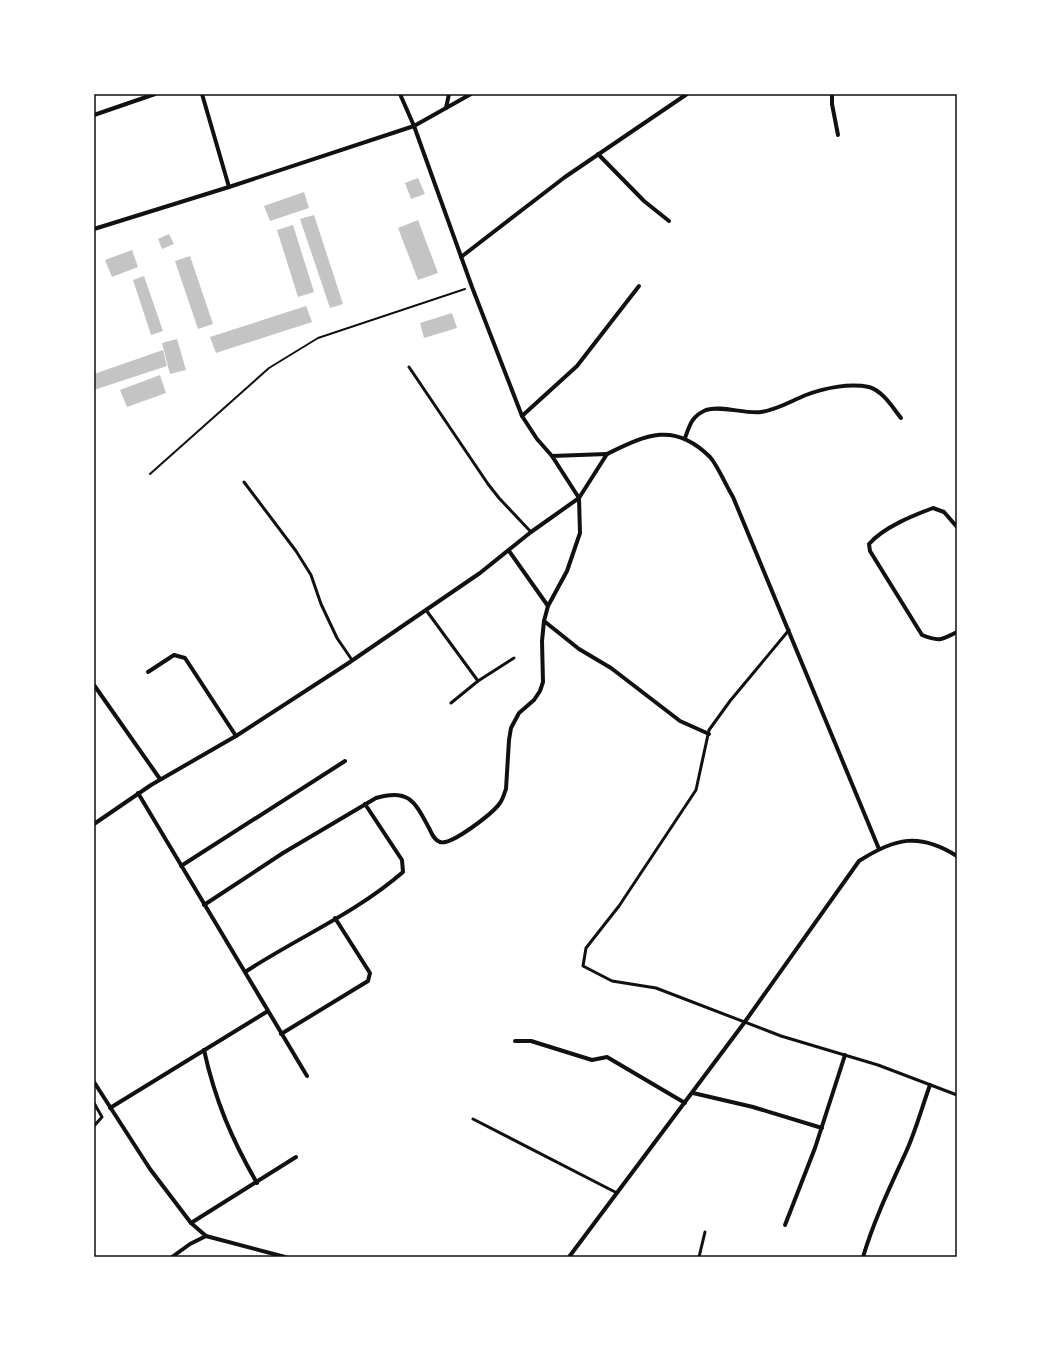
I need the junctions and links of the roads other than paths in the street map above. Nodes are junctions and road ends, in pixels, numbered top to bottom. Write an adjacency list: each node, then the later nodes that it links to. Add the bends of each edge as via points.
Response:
1 (155, 94): 9 (street)
2 (202, 94): 13 (street)
3 (400, 94): 10 (street)
4 (449, 94): 8 (street)
5 (471, 94): 8 (street)
6 (687, 94): 12 (street)
7 (832, 94): 11 (street)
8 (446, 108): 10 (street)
9 (94, 115)
10 (414, 126): 13 (street); 16 (street)
11 (838, 134)
12 (598, 154): 14 (street, via 644,201); 16 (street)
13 (229, 187): 15 (street)
14 (669, 221)
15 (94, 229)
16 (461, 257): 19 (street)
17 (639, 286): 19 (street, via 577,366)
18 (409, 367): 27 (lane, via 488,484)
19 (522, 416): 23 (street)
20 (901, 418): 21 (street, via 880,392 869,387 848,386 825,389 772,410 707,410 691,420)
21 (685, 438): 22 (street, via 663,433 633,441); 32 (street, via 710,458 732,497)
22 (607, 454): 23 (street); 25 (street)
23 (552, 456): 25 (street)
24 (244, 482): 35 (lane, via 300,557 337,638)
25 (579, 498): 27 (street); 29 (street, via 580,533 567,571)
26 (957, 527): 33 (street, via 944,512 933,508 907,519 875,537 869,544 870,551 922,634 942,640)
27 (531, 532): 28 (street)
28 (509, 551): 29 (street); 30 (street)
29 (548, 606): 31 (street)
30 (426, 610): 35 (street); 37 (lane)
31 (544, 621): 40 (street, via 579,650 611,668 680,721); 45 (street, via 543,682 534,700 515,719 509,740 506,789 504,797 493,812 455,839 442,843 436,840 412,800 389,794)
32 (789, 630): 40 (lane, via 730,700); 47 (street)
33 (957, 632)
34 (514, 658): 37 (lane)
35 (352, 660): 41 (street)
36 (148, 672): 41 (street, via 174,655 185,658)
37 (478, 682): 39 (lane)
38 (94, 686): 43 (street)
39 (451, 703)
40 (708, 734): 54 (lane, via 696,790 619,906 586,948 583,966 612,981 656,988)
41 (236, 736): 43 (street)
42 (345, 761): 49 (street)
43 (160, 779): 44 (street)
44 (138, 794): 46 (street); 49 (street)
45 (365, 804): 50 (street, via 283,853); 51 (street, via 402,860 403,872 386,886)
46 (94, 824)
47 (879, 849): 48 (street, via 912,839 943,847); 54 (street, via 859,861)
48 (957, 856)
49 (181, 866): 50 (street)
50 (204, 905): 52 (street)
51 (335, 918): 52 (street); 55 (street, via 370,973 370,977 368,981)
52 (245, 972): 53 (street)
53 (268, 1011): 55 (street); 57 (street)
54 (744, 1023): 58 (lane); 62 (street)
55 (281, 1034): 59 (street)
56 (515, 1041): 65 (street, via 531,1041 592,1060 607,1057)
57 (204, 1050): 66 (street); 71 (street, via 219,1104 235,1142)
58 (845, 1055): 61 (lane); 69 (street)
59 (307, 1076)
60 (94, 1082): 66 (street)
61 (930, 1085): 63 (lane); 81 (street, via 907,1150 888,1190)
62 (693, 1093): 65 (street); 69 (street, via 753,1107)
63 (957, 1095)
64 (94, 1103): 68 (lane, via 102,1117)
65 (685, 1103): 72 (street)
66 (110, 1108): 73 (street, via 150,1169)
67 (473, 1119): 72 (lane)
68 (94, 1126)
69 (822, 1128): 74 (street)
70 (296, 1157): 71 (street)
71 (257, 1183): 73 (street)
72 (617, 1193): 79 (street)
73 (191, 1223): 76 (street)
74 (785, 1225)
75 (705, 1232): 80 (lane)
76 (206, 1236): 77 (street); 78 (street)
77 (172, 1257)
78 (285, 1257)
79 (569, 1257)
80 (699, 1257)
81 (863, 1257)

